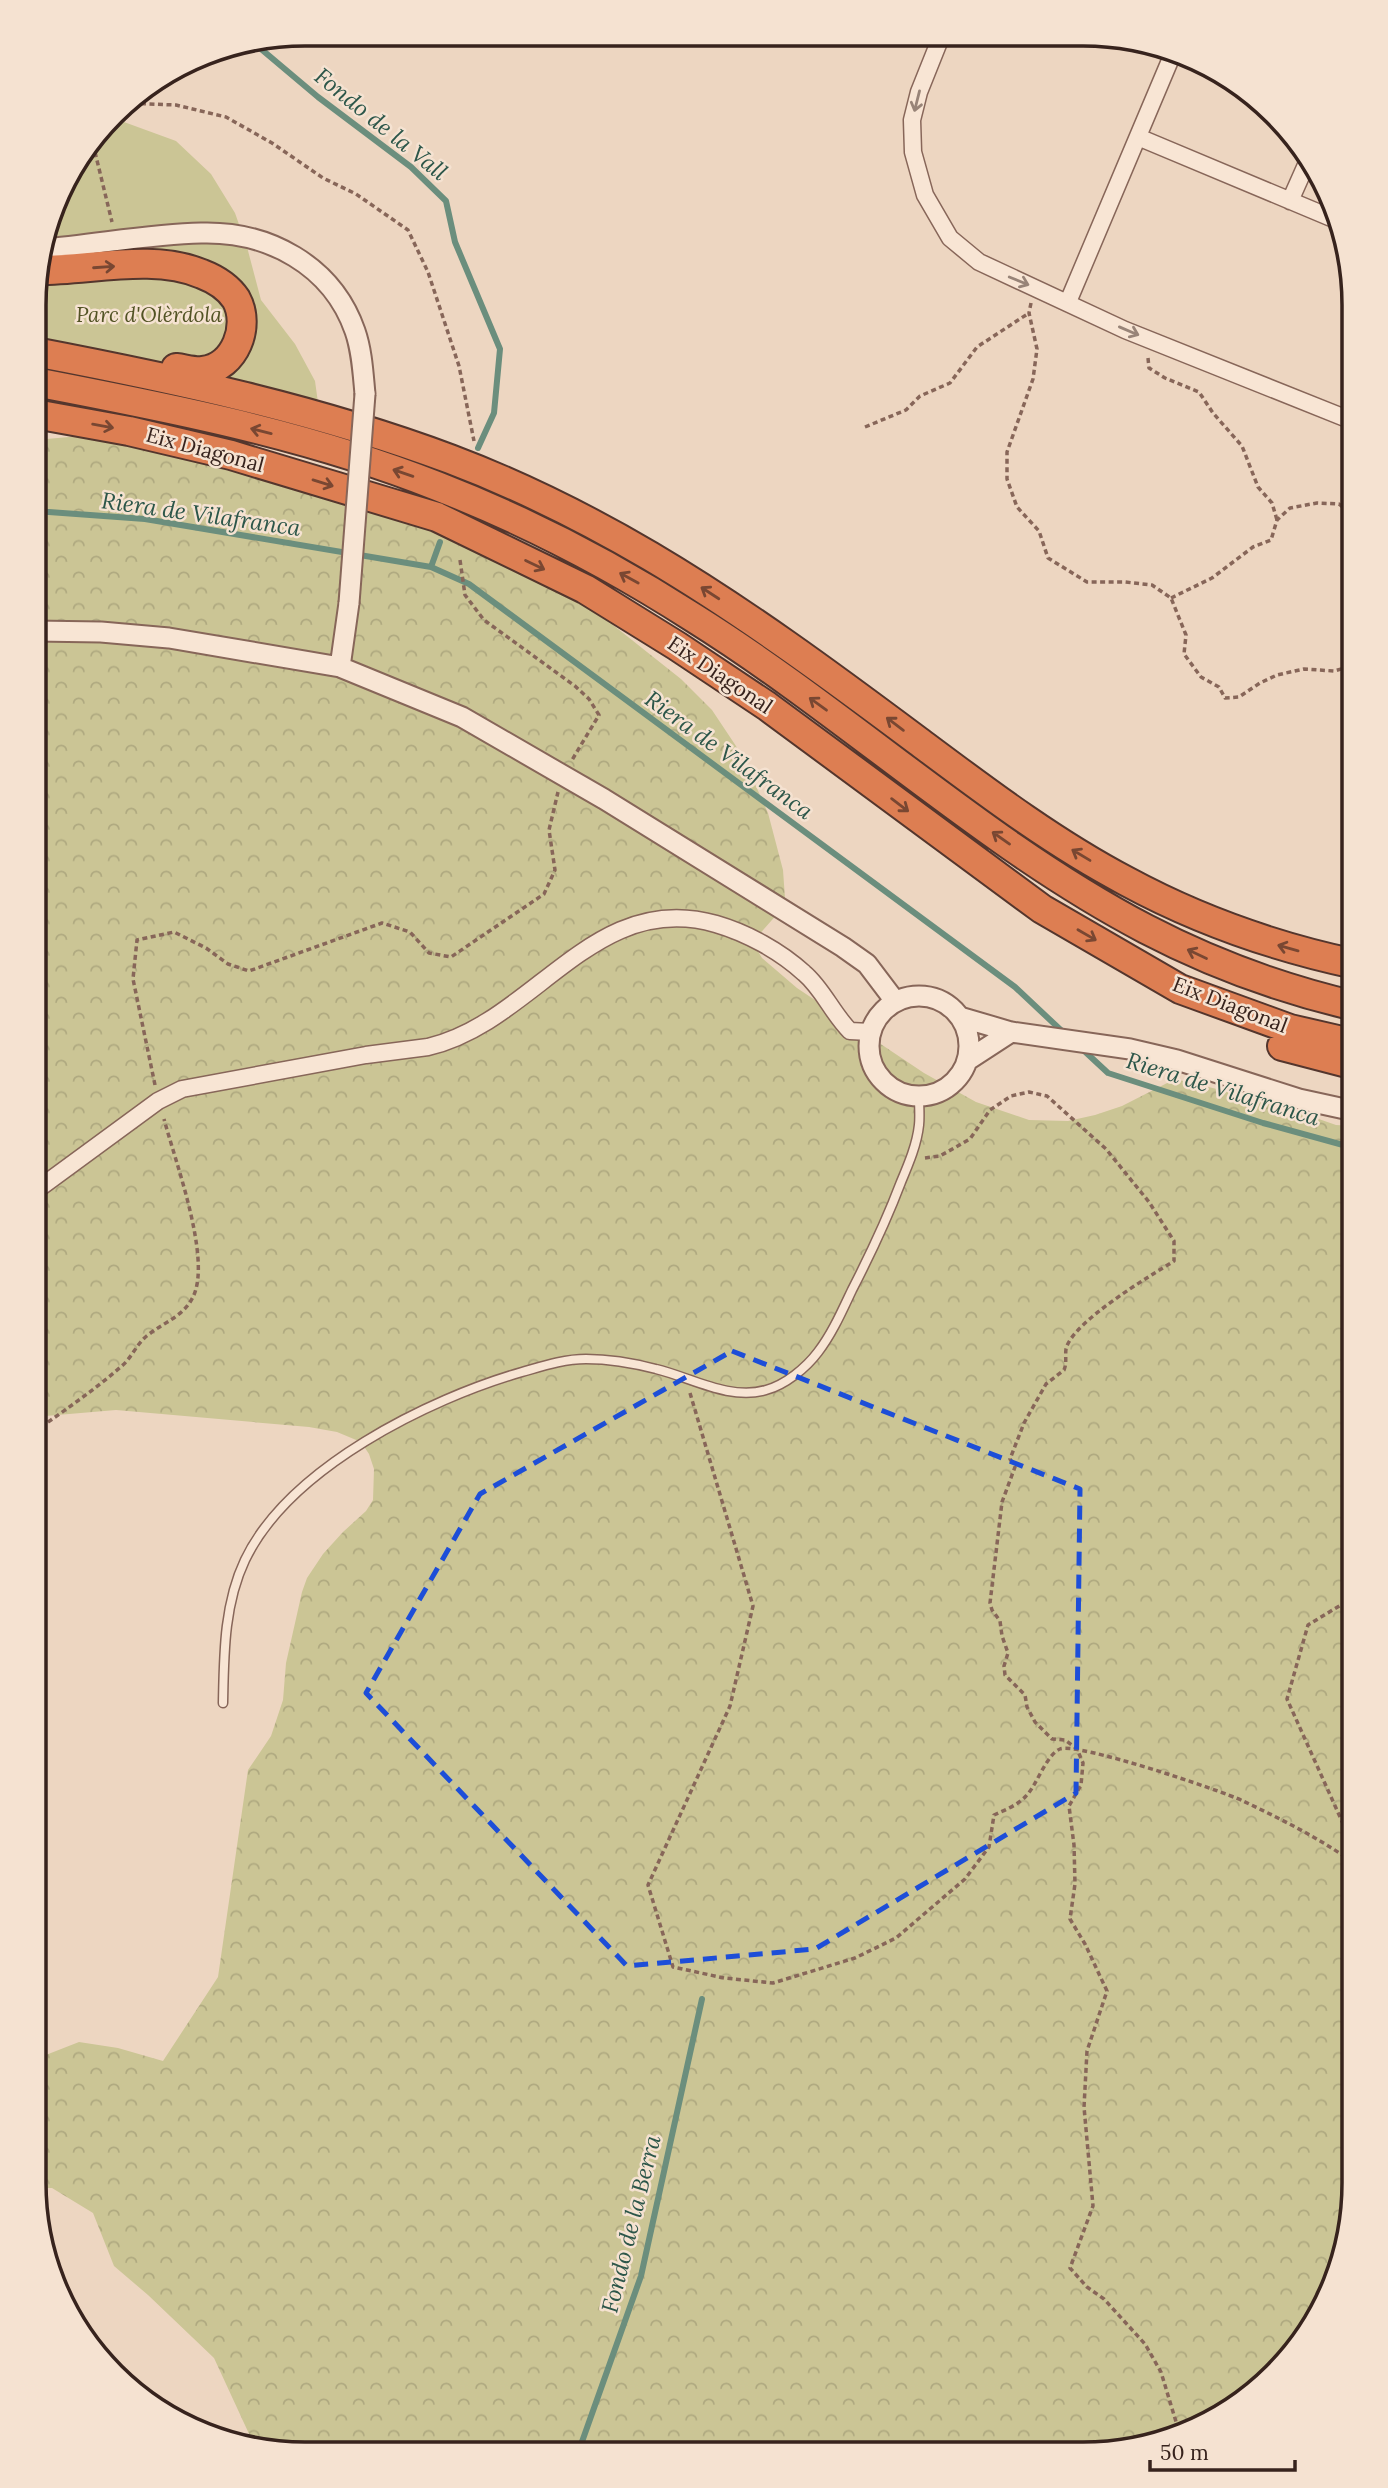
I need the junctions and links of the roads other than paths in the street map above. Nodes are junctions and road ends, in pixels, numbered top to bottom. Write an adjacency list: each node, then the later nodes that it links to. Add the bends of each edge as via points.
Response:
1 (937, 46): 9 (street, one-way to 9, via 912,120 913,152 925,195 950,239 979,262)
2 (1170, 61): 3 (street)
3 (1138, 137): 5 (street); 9 (street)
4 (1304, 169): 5 (street)
5 (1290, 201): 6 (street)
6 (1327, 216)
7 (52, 248): 16 (street, bridge, via 191,233 223,234 265,242 302,260 335,291 360,352 365,394)
8 (48, 269): 11 (highway, one-way to 11, via 139,264 190,269 227,289 240,308 237,345 211,369)
9 (1068, 302): 14 (street, one-way to 14)
10 (46, 354): 11 (highway)
11 (74, 360): 17 (highway, one-way to 11, via 1261,940 1205,919 1075,852 709,593 586,520 528,492 454,460 332,421 210,388)
12 (46, 385): 20 (highway, Eix Diagonal, one-way to 12, via 1247,975 1117,913 1024,855 697,620 570,545 405,474 298,440)
13 (46, 416): 18 (highway, Eix Diagonal, one-way to 18, via 129,430 231,456 437,517 585,589 767,706 1042,909)
14 (1342, 417)
15 (46, 631): 16 (street, via 169,638)
16 (340, 667): 19 (street, via 462,718 562,775 843,947 867,964)
17 (1342, 961)
18 (1180, 989): 24 (highway, Eix Diagonal, via 1290,1029); 26 (highway, via 1207,1014 1282,1046)
19 (895, 1001): 21 (street, via 922,996 948,1004); 22 (street)
20 (1342, 1003)
21 (960, 1017): 23 (street); 25 (street, via 970,1043)
22 (870, 1032): 27 (street, via 870,1060 877,1075 889,1088); 29 (street, via 850,1031 804,973 743,933 700,919 635,923 613,933 457,1039 182,1089 158,1101)
23 (1012, 1032): 25 (street); 28 (street, via 1177,1060)
24 (1342, 1041)
25 (968, 1060): 27 (street, via 946,1089)
26 (1342, 1062)
27 (919, 1097): 30 (lane, via 913,1153 871,1252 818,1353 793,1376 766,1390 737,1393 655,1368 584,1359 555,1362 448,1399 344,1454 266,1525 246,1559 231,1596)
28 (1342, 1108)
29 (46, 1183)
30 (223, 1703)

